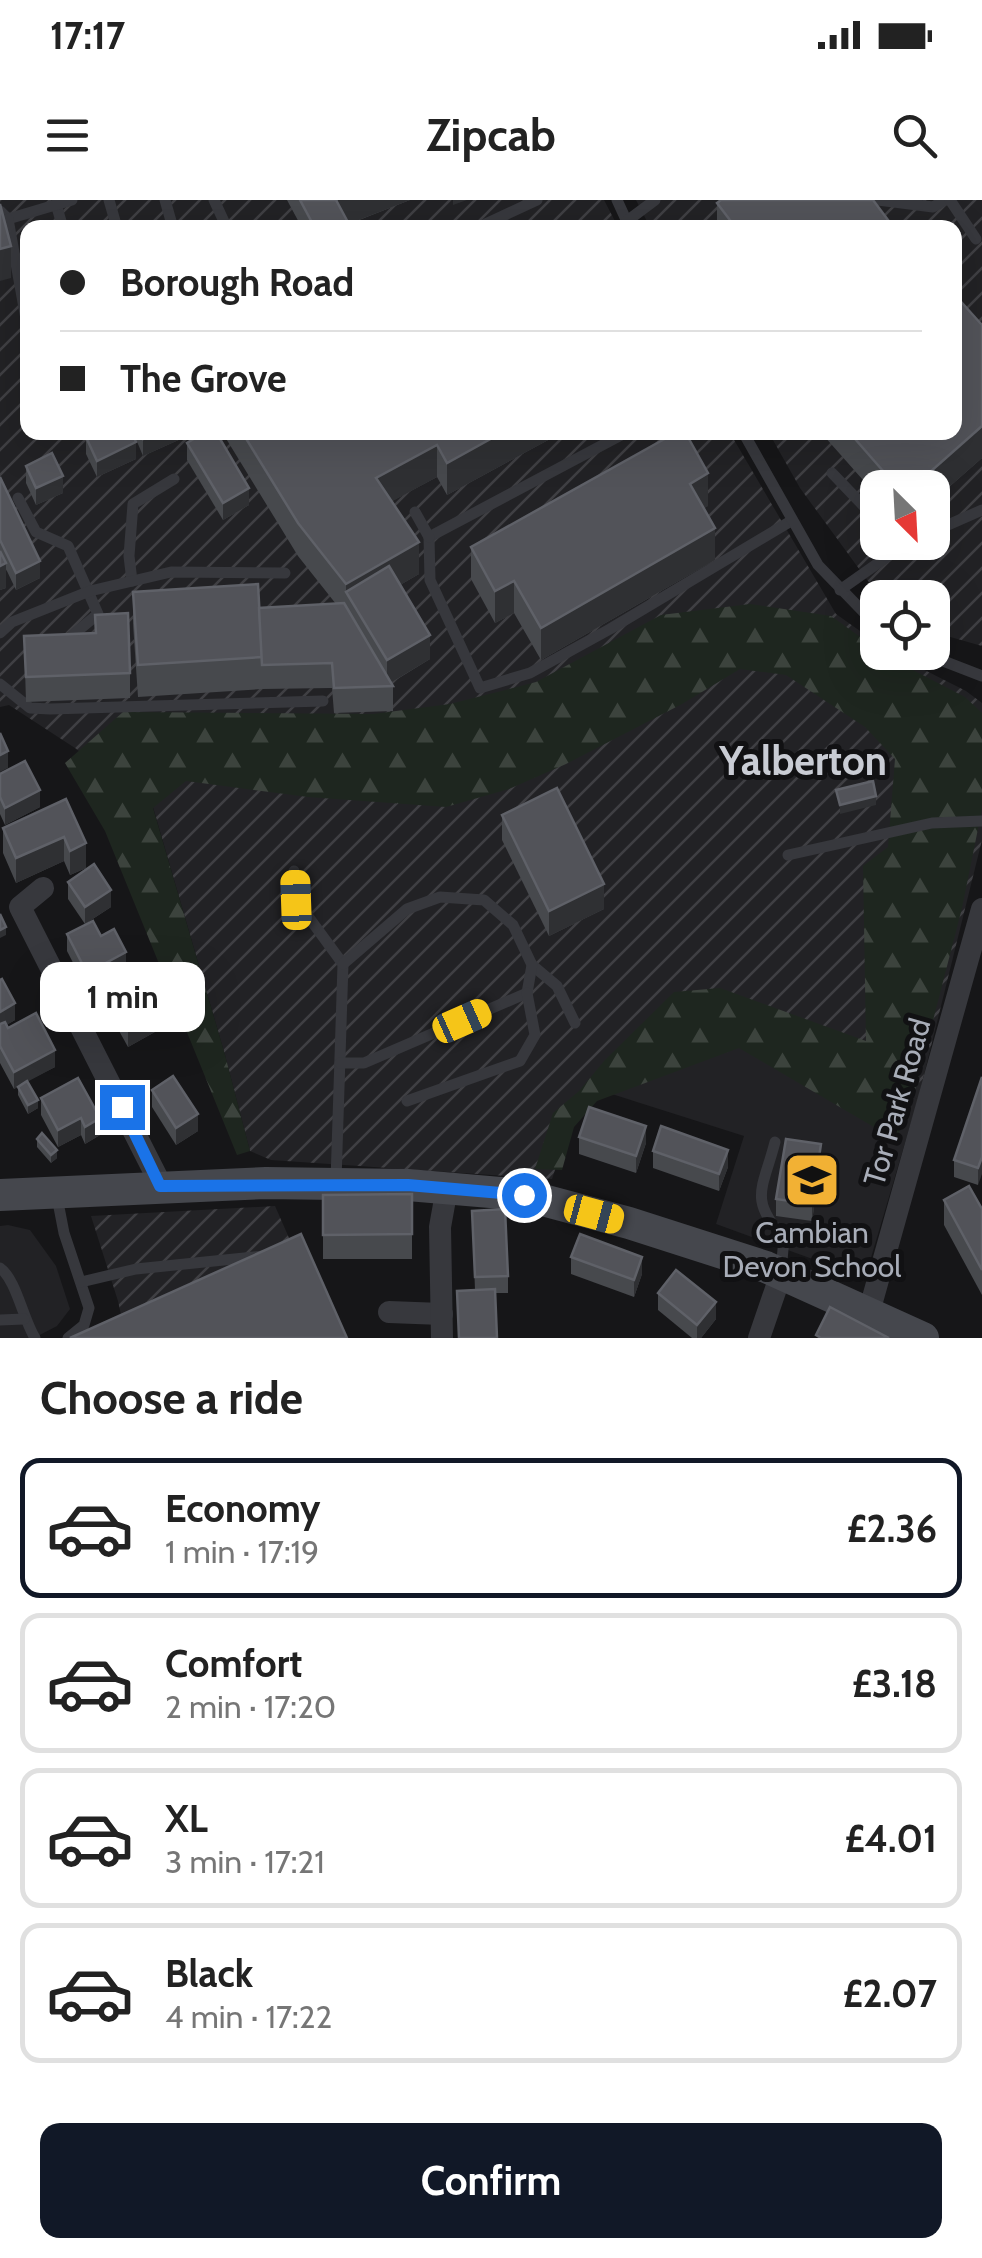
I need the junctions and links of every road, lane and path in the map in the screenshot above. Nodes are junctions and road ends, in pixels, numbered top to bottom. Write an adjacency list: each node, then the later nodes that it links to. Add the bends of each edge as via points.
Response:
1 (72, 200): 6 (lane)
2 (537, 200): 9 (lane)
3 (655, 200): 10 (lane)
4 (878, 200): 5 (lane, via 933,207)
5 (947, 200)
6 (56, 204): 7 (lane); 8 (lane)
7 (4, 215): 13 (lane)
8 (61, 220)
9 (494, 220)
10 (633, 220)
11 (962, 220): 12 (lane)
12 (976, 239)
13 (20, 292)
14 (612, 440): 24 (lane)
15 (748, 440): 22 (lane)
16 (832, 473): 19 (lane)
17 (174, 479): 27 (lane, via 132,504)
18 (18, 498): 28 (lane, via 36,532 68,546)
19 (860, 502)
20 (982, 510): 23 (lane)
21 (415, 512): 24 (lane)
22 (791, 521): 24 (lane, via 562,655 480,688 430,580); 29 (lane)
23 (950, 524)
24 (430, 537)
25 (880, 560): 29 (lane)
26 (285, 574): 27 (lane, via 171,572)
27 (132, 581): 28 (lane)
28 (90, 590): 31 (lane); 32 (lane, via 98,614)
29 (840, 590): 30 (lane)
30 (860, 609)
31 (0, 632)
32 (62, 643)
33 (950, 664): 34 (lane)
34 (982, 676)
35 (0, 684): 36 (lane, via 30,708)
36 (323, 701)
37 (982, 821): 38 (lane, via 932,823)
38 (788, 855)
39 (294, 871): 43 (lane, via 296,900)
40 (43, 888): 51 (street, via 20,907)
41 (982, 908): 42 (street, Tor Park Road)
42 (977, 952): 60 (street, Tor Park Road)
43 (343, 964): 44 (lane, via 407,909 440,896 484,900 513,925); 47 (lane)
44 (532, 965): 45 (lane); 46 (lane, via 557,986)
45 (527, 992): 47 (lane, via 364,1063); 48 (lane, via 534,1035 520,1061)
46 (575, 1023)
47 (340, 1062): 50 (lane)
48 (407, 1101)
49 (774, 1142): 57 (lane, via 759,1203 784,1238)
50 (336, 1184): 51 (main road); 52 (main road)
51 (160, 1186): 53 (main road)
52 (446, 1188): 57 (main road, via 524,1195); 61 (street)
53 (56, 1193): 54 (main road); 58 (lane)
54 (0, 1194)
55 (267, 1256): 58 (lane, via 136,1269)
56 (0, 1268): 63 (lane)
57 (781, 1274): 60 (main road); 67 (street)
58 (81, 1282): 65 (lane, via 89,1308 84,1325)
59 (388, 1312): 61 (street)
60 (869, 1312): 68 (main road)
61 (442, 1314): 66 (street)
62 (0, 1320): 63 (lane)
63 (24, 1320): 64 (lane)
64 (34, 1338)
65 (68, 1338)
66 (442, 1338)
67 (759, 1338)
68 (923, 1338)

